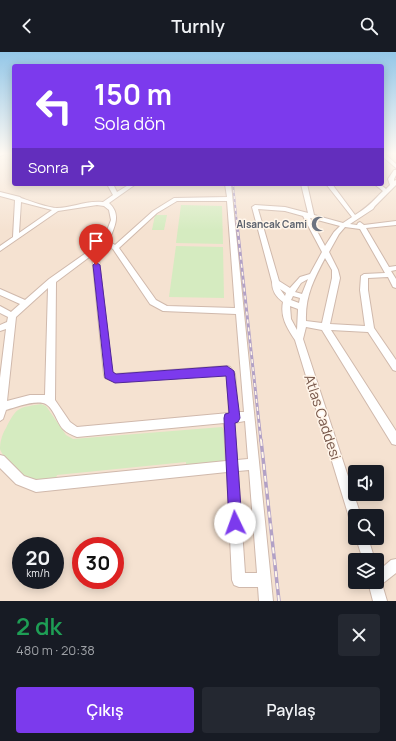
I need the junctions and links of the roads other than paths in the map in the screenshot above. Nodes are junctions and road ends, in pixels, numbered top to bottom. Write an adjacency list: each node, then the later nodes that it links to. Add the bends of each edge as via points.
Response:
1 (111, 186): 9 (street)
2 (130, 186): 9 (street)
3 (228, 186): 11 (street)
4 (304, 186): 14 (street)
5 (330, 186): 15 (street)
6 (391, 186): 7 (street); 15 (street, via 371,208)
7 (396, 194)
8 (2, 195): 10 (street)
9 (116, 195): 12 (street)
10 (18, 198): 13 (street); 20 (street)
11 (229, 199): 22 (street, via 176,199 155,212); 37 (street)
12 (104, 204): 13 (street); 21 (street, via 112,209 114,220)
13 (56, 210): 20 (street)
14 (308, 215): 18 (street); 25 (street); 30 (street, via 285,209 255,207)
15 (354, 217): 18 (street); 19 (street)
16 (396, 218): 17 (street)
17 (393, 223): 19 (street)
18 (344, 225): 19 (street); 25 (street, via 336,233)
19 (362, 227): 27 (street)
20 (16, 238): 23 (street)
21 (106, 242): 22 (street); 24 (street)
22 (115, 248): 37 (street, via 153,302 160,307)
23 (0, 249)
24 (95, 249): 29 (street); 48 (street, via 108,375 115,378 227,370 231,374)
25 (325, 254): 28 (street); 40 (street, via 336,274)
26 (396, 268): 27 (street)
27 (388, 272): 31 (street); 42 (street, via 364,276)
28 (314, 275): 33 (street, via 303,279); 34 (street)
29 (52, 281): 35 (street); 45 (street)
30 (276, 282): 33 (street); 33 (street, via 277,291)
31 (396, 285)
32 (0, 292): 35 (street)
33 (289, 297): 34 (street); 43 (street, Atlas Caddesi, via 287,317)
34 (303, 302): 39 (street, Atlas Caddesi)
35 (26, 304): 38 (street)
36 (0, 309): 38 (street)
37 (239, 311): 47 (street)
38 (12, 320): 41 (street); 46 (street)
39 (301, 323): 40 (street); 43 (street, Atlas Caddesi, via 302,332)
40 (325, 326): 42 (street); 49 (street)
41 (0, 328)
42 (370, 329): 44 (street)
43 (299, 340): 53 (street, Atlas Caddesi)
44 (396, 367)
45 (50, 401): 46 (street, via 40,399); 48 (street, via 66,427 77,432)
46 (1, 411)
47 (249, 416): 48 (street); 51 (street)
48 (232, 418): 52 (street)
49 (396, 440)
50 (0, 460): 52 (street, via 18,479 36,486)
51 (253, 464): 52 (street); 56 (street)
52 (232, 466): 56 (street, via 239,580)
53 (352, 509)
54 (396, 566): 55 (street)
55 (384, 575)
56 (264, 580): 58 (street)
57 (378, 589): 59 (street)
58 (266, 601)
59 (380, 601)

